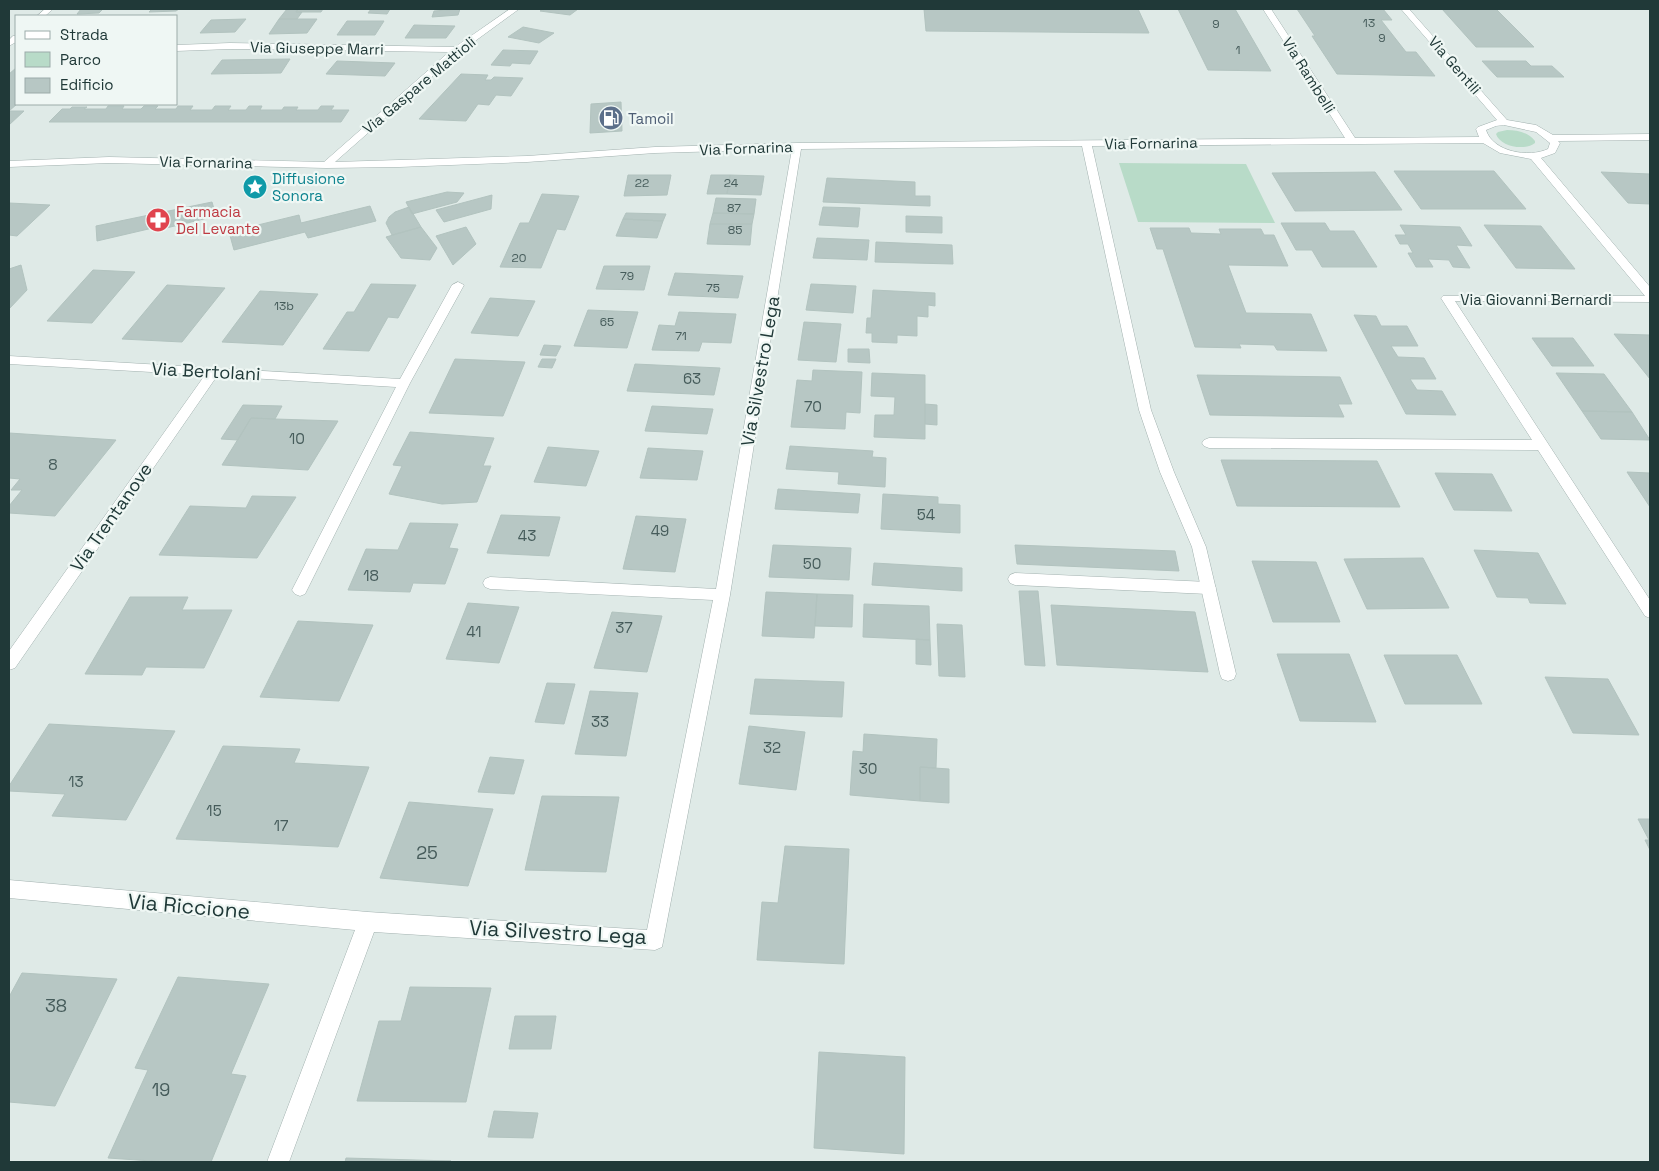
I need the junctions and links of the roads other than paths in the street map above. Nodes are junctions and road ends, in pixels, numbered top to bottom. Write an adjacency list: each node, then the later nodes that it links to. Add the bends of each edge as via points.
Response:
1 (514, 9): 5 (street, Via Gaspare Mattioli)
2 (1267, 9): 9 (street, Via Rambelli)
3 (1405, 9): 6 (street, Via Gentili)
4 (178, 48): 5 (street, Via Giuseppe Marri)
5 (457, 50): 15 (street, Via Gaspare Mattioli)
6 (1504, 122): 8 (street, via 1531,127); 10 (street, via 1480,129)
7 (1650, 137): 8 (street)
8 (1551, 138): 13 (street, via 1555,143 1552,153)
9 (1351, 140): 10 (street, Via Fornarina); 11 (street, Via Fornarina)
10 (1483, 140): 13 (street, Via Fornarina, via 1511,153)
11 (1086, 143): 12 (street, Via Fornarina); 26 (street, via 1145,410 1198,547)
12 (797, 146): 15 (street, Via Fornarina); 28 (street, Via Silvestro Lega)
13 (1534, 156): 17 (street)
14 (9, 164): 15 (street, Via Fornarina, via 109,160)
15 (326, 165)
16 (458, 285): 21 (street)
17 (1650, 294)
18 (1650, 299): 23 (street, Via Giovanni Bernardi, via 1447,298)
19 (9, 360): 20 (street, Via Bertolani)
20 (214, 371): 21 (street, Via Bertolani); 30 (street, Via Trentanove)
21 (404, 383): 27 (street)
22 (1209, 443): 23 (street)
23 (1542, 445): 29 (street, Via Giovanni Bernardi)
24 (1016, 579): 26 (street)
25 (490, 583): 28 (street)
26 (1208, 588): 31 (street)
27 (300, 590)
28 (722, 595): 33 (street, Via Silvestro Lega, via 655,940)
29 (1650, 612)
30 (9, 663)
31 (1228, 674)
32 (9, 889): 33 (street, Via Riccione)
33 (368, 922): 34 (street)
34 (278, 1162)

